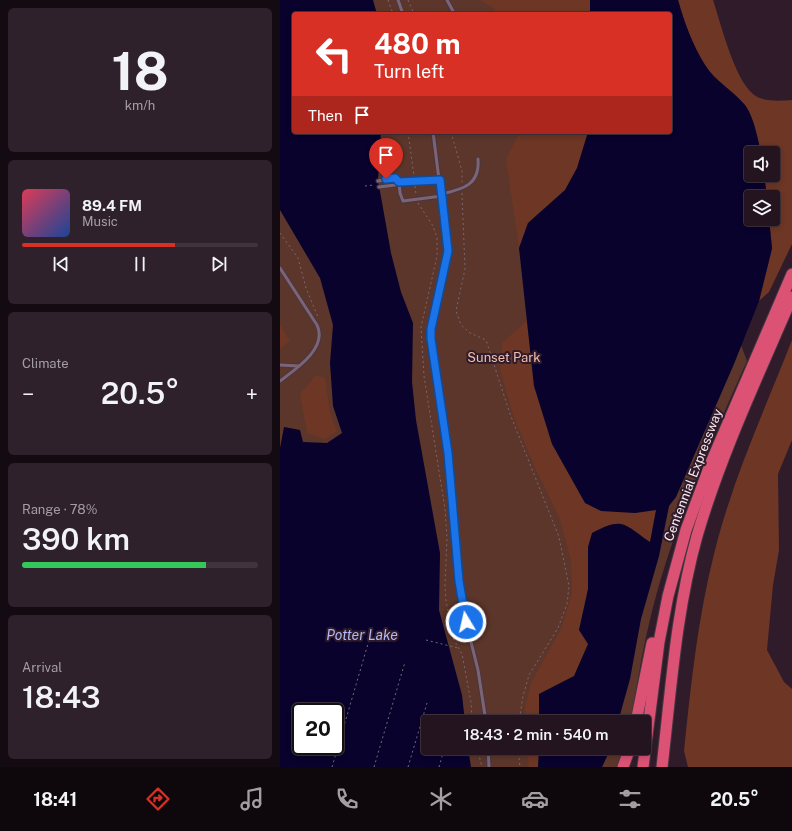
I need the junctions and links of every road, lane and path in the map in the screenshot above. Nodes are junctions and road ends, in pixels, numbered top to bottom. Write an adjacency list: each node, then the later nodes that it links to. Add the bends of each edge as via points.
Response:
1 (388, 0): 6 (path)
2 (398, 0): 7 (lane)
3 (408, 0): 8 (path)
4 (447, 0): 5 (lane)
5 (453, 11)
6 (392, 12)
7 (401, 12)
8 (413, 12)
9 (408, 134): 14 (path)
10 (433, 134): 15 (lane)
11 (452, 134): 20 (path, via 462,171)
12 (478, 159): 20 (lane, via 476,176)
13 (378, 180): 16 (lane, via 395,178)
14 (414, 180): 15 (lane); 16 (lane); 22 (path)
15 (440, 180): 21 (lane)
16 (399, 182): 19 (lane); 22 (lane, via 403,202)
17 (371, 185): 18 (path)
18 (365, 186)
19 (379, 187)
20 (462, 189): 21 (lane); 40 (path, via 465,269 456,311 461,325 470,333 486,340 510,414 559,537 569,586 567,604 558,628 529,675)
21 (442, 195): 22 (lane); 39 (lane, via 448,251 431,339 448,453 459,581)
22 (417, 199): 34 (path, via 437,237 437,256 421,327 424,376 445,509 446,601)
23 (280, 233): 27 (path, via 298,258 306,288 320,322)
24 (280, 268): 27 (lane)
25 (792, 274): 31 (highway, Centennial Expressway, via 710,465)
26 (792, 297): 36 (highway, Centennial Expressway, via 726,450 707,504 686,582)
27 (319, 330): 29 (lane, via 316,345)
28 (280, 365): 29 (lane)
29 (299, 366): 30 (lane)
30 (280, 381)
31 (673, 574): 41 (highway, via 656,624); 55 (highway, Centennial Expressway, via 659,642)
32 (372, 630): 47 (path)
33 (426, 640): 34 (path)
34 (458, 648): 38 (path, via 462,654)
35 (405, 662): 48 (path)
36 (670, 694): 56 (highway, Centennial Expressway); 57 (highway)
37 (427, 703): 49 (path)
38 (471, 715)
39 (485, 715)
40 (520, 715)
41 (637, 715)
42 (443, 755): 50 (path)
43 (479, 755): 51 (path)
44 (488, 755): 52 (lane)
45 (519, 755): 53 (path)
46 (627, 755): 54 (highway)
47 (332, 767)
48 (374, 767)
49 (408, 767)
50 (439, 767)
51 (482, 767)
52 (489, 767)
53 (520, 767)
54 (623, 767)
55 (643, 767)
56 (662, 767)
57 (669, 767)

